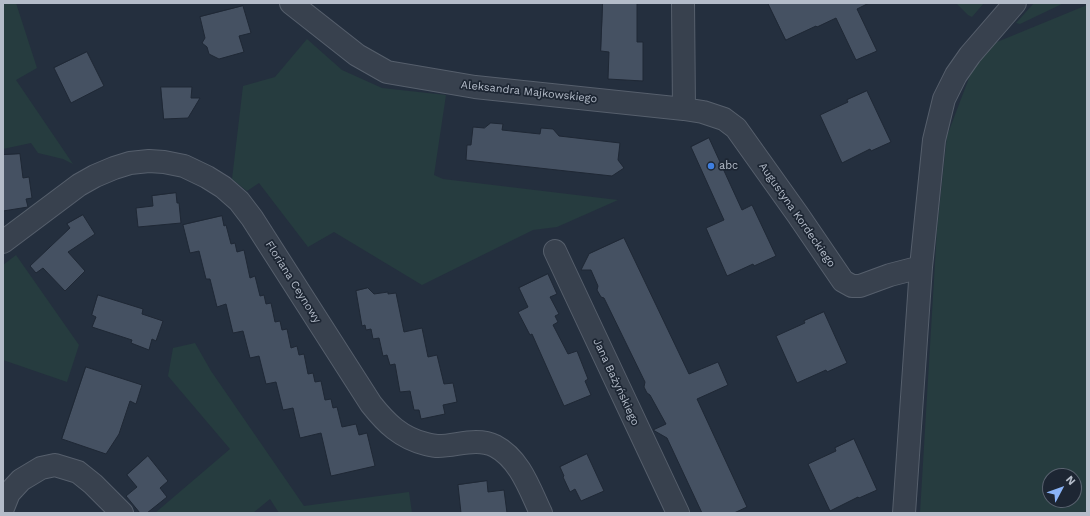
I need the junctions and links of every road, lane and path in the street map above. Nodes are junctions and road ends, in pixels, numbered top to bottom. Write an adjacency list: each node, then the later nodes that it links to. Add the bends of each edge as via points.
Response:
1 (291, 3): 4 (street, Aleksandra Majkowskiego, via 357,55 388,72 475,87)
2 (683, 3): 4 (street)
3 (1015, 3): 7 (street, via 970,55 944,99 933,146)
4 (684, 109): 7 (street, Augustyna Kordeckiego, via 724,119 736,128 843,281 852,286 860,286)
5 (3, 242): 10 (street, Floriana Ceynowy, via 79,185 114,168 130,163 164,162 184,166 207,177 239,201 252,218 382,419 408,438 424,443 437,446 475,442 495,446 507,454 518,467)
6 (555, 251): 11 (street, Jana Bażyńskiego)
7 (921, 267): 12 (street)
8 (3, 508): 9 (street, via 9,493 21,480 41,468 55,465 78,472)
9 (122, 513)
10 (541, 513)
11 (678, 513)
12 (904, 513)

